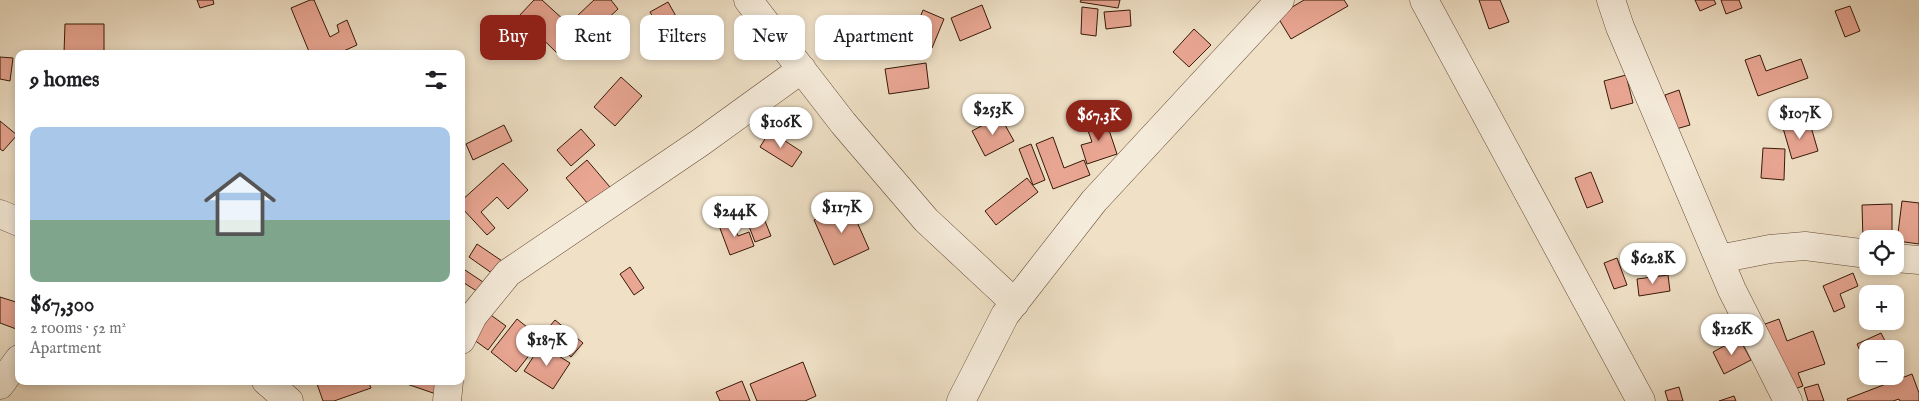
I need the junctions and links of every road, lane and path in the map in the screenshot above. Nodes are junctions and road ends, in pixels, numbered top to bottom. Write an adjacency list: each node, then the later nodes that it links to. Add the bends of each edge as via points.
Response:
1 (748, 0): 5 (street)
2 (1280, 0): 12 (street, via 1094,202)
3 (1424, 0): 21 (street)
4 (1611, 0): 9 (street)
5 (802, 69): 12 (street, via 843,123 926,220); 13 (street, via 508,273 473,316)
6 (0, 214): 7 (street)
7 (15, 220)
8 (1859, 253): 9 (street, via 1805,246)
9 (1719, 259): 22 (street)
10 (1904, 259): 11 (street)
11 (1919, 260)
12 (1015, 303): 20 (street, via 1005,315)
13 (465, 332)
14 (15, 364): 15 (street)
15 (0, 385)
16 (271, 385): 18 (street)
17 (449, 385): 19 (street)
18 (289, 401)
19 (447, 401)
20 (961, 401)
21 (1641, 401)
22 (1788, 401)

